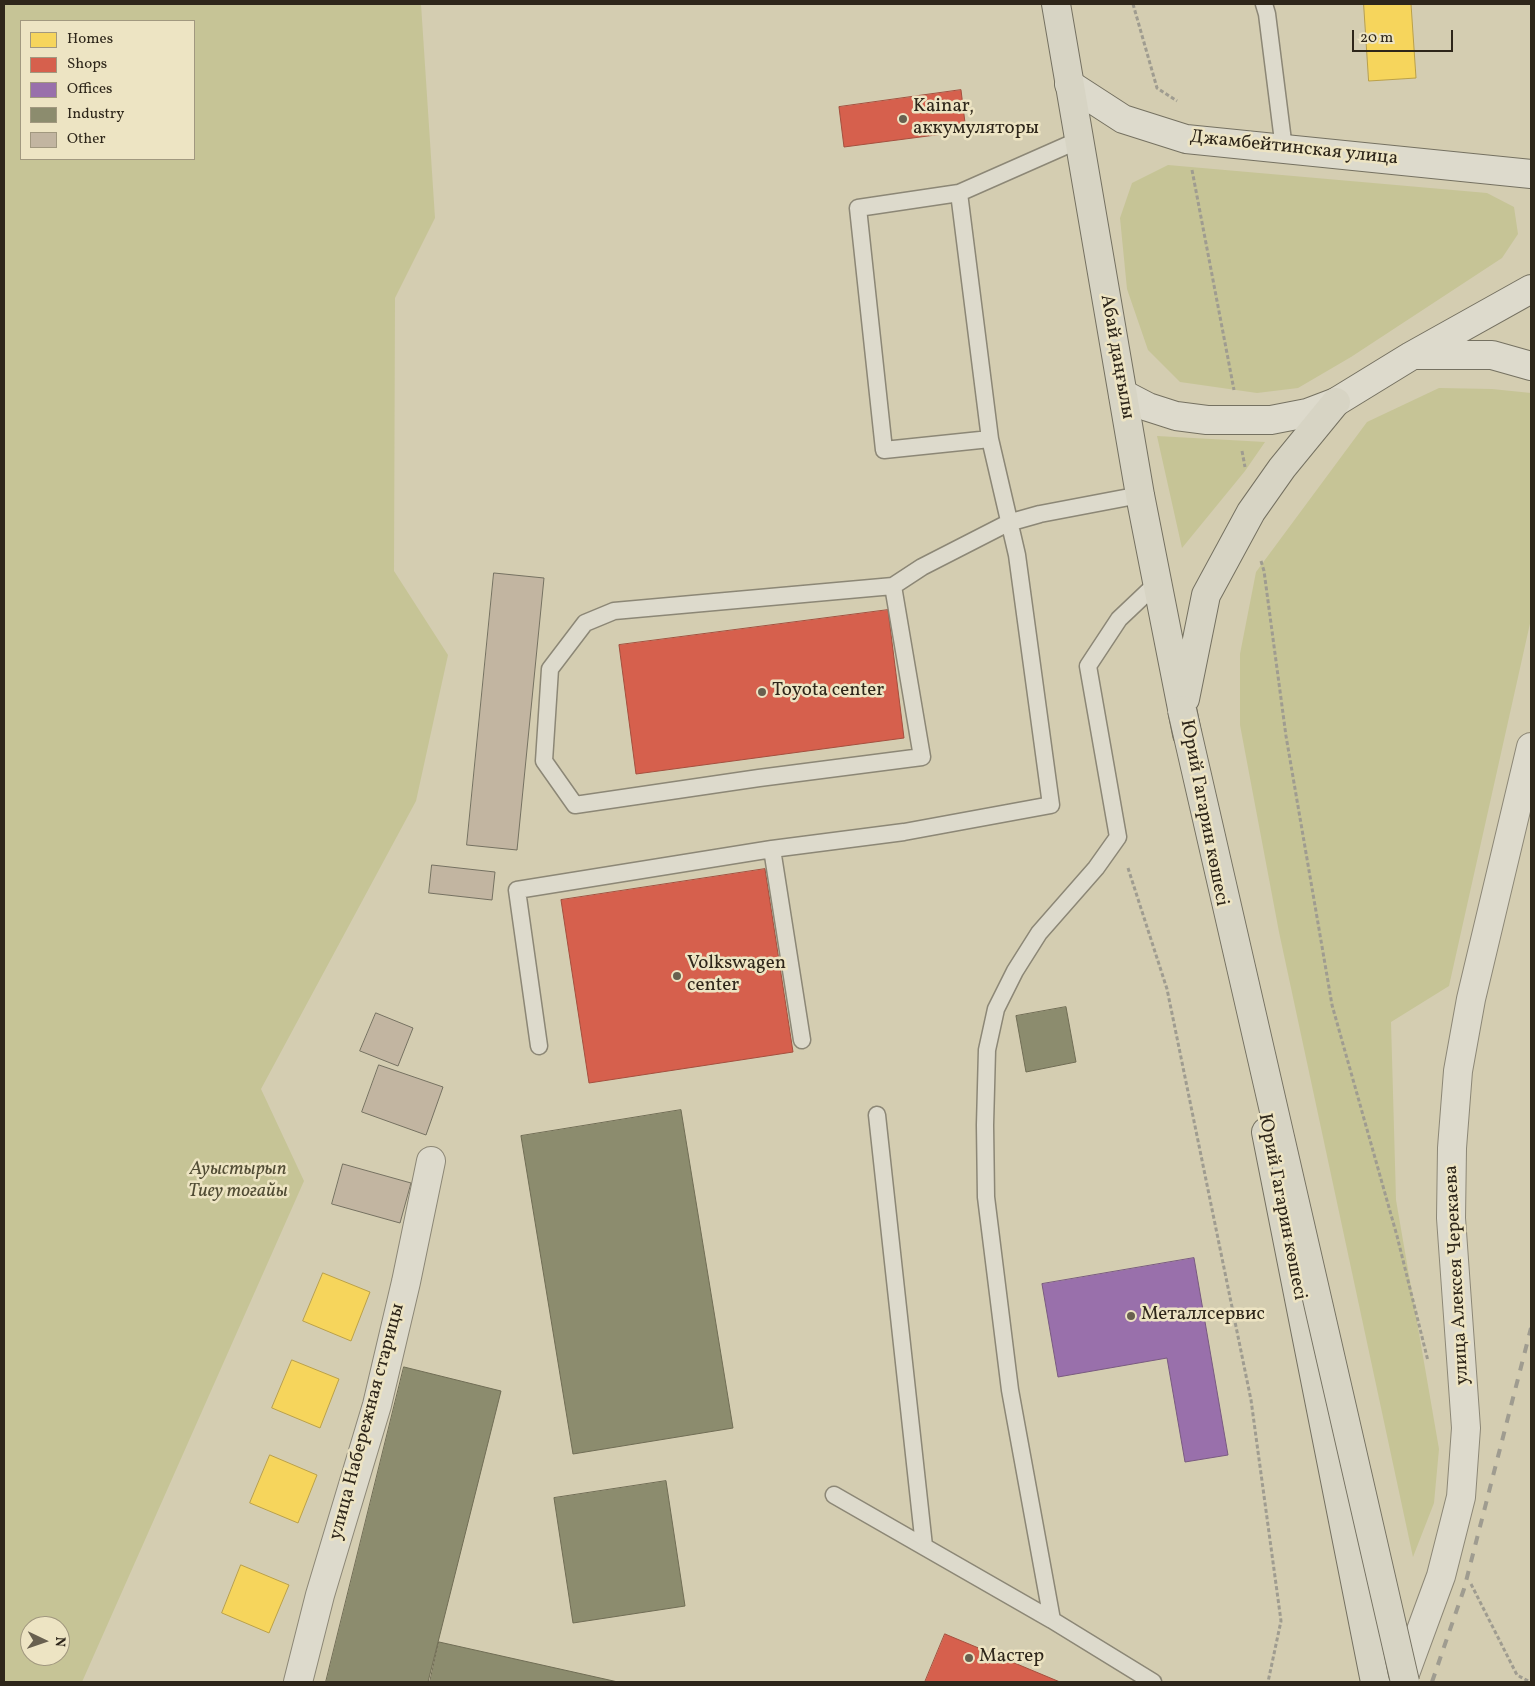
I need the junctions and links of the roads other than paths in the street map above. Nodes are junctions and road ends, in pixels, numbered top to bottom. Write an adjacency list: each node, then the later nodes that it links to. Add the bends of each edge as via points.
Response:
1 (1056, 4): 3 (main road, Абай даңғылы)
2 (1264, 4): 5 (lane, via 1268,14)
3 (1069, 84): 4 (main road, Абай даңғылы); 5 (street, Джамбейтинская улица, via 1124,119 1186,139)
4 (1079, 140): 7 (lane); 11 (main road, Абай даңғылы)
5 (1284, 149): 6 (street, Джамбейтинская улица)
6 (1531, 174)
7 (959, 193): 13 (lane); 13 (lane, via 858,208 884,450)
8 (1531, 289): 9 (street)
9 (1411, 356): 10 (street, via 1492,355); 12 (street)
10 (1531, 366)
11 (1122, 394): 12 (street, via 1176,416 1207,420 1271,420 1307,414); 14 (main road, Абай даңғылы)
12 (1336, 402): 18 (main road, via 1282,468 1252,512 1206,596)
13 (990, 439): 15 (lane)
14 (1140, 495): 15 (lane); 16 (main road, Абай даңғылы)
15 (1008, 523): 17 (lane, via 922,567); 20 (lane, via 1016,555 1050,805 904,832)
16 (1158, 583): 18 (main road, Абай даңғылы); 27 (lane, via 1119,619 1088,666 1118,836 1096,868 1039,933 996,1009 987,1050 986,1197 1010,1390)
17 (893, 586): 17 (lane, via 922,757 575,805 544,761 550,670 585,623 614,611)
18 (1182, 710): 30 (main road, Юрий Гагарин көшесі, bridge); 31 (main road, Юрий Гагарин көшесі, bridge)
19 (1531, 747): 31 (street, улица Алексея Черекаева, via 1458,1071 1451,1218 1466,1428 1461,1497 1441,1576)
20 (772, 849): 21 (lane); 22 (lane, via 517,890)
21 (802, 1040)
22 (540, 1046)
23 (877, 1115): 26 (lane)
24 (431, 1161): 28 (street, улица Набережная старицы, via 377,1405 320,1595)
25 (834, 1495): 26 (lane)
26 (924, 1546): 27 (lane)
27 (1052, 1620): 29 (lane)
28 (298, 1682)
29 (1153, 1682)
30 (1375, 1682)
31 (1403, 1682)

